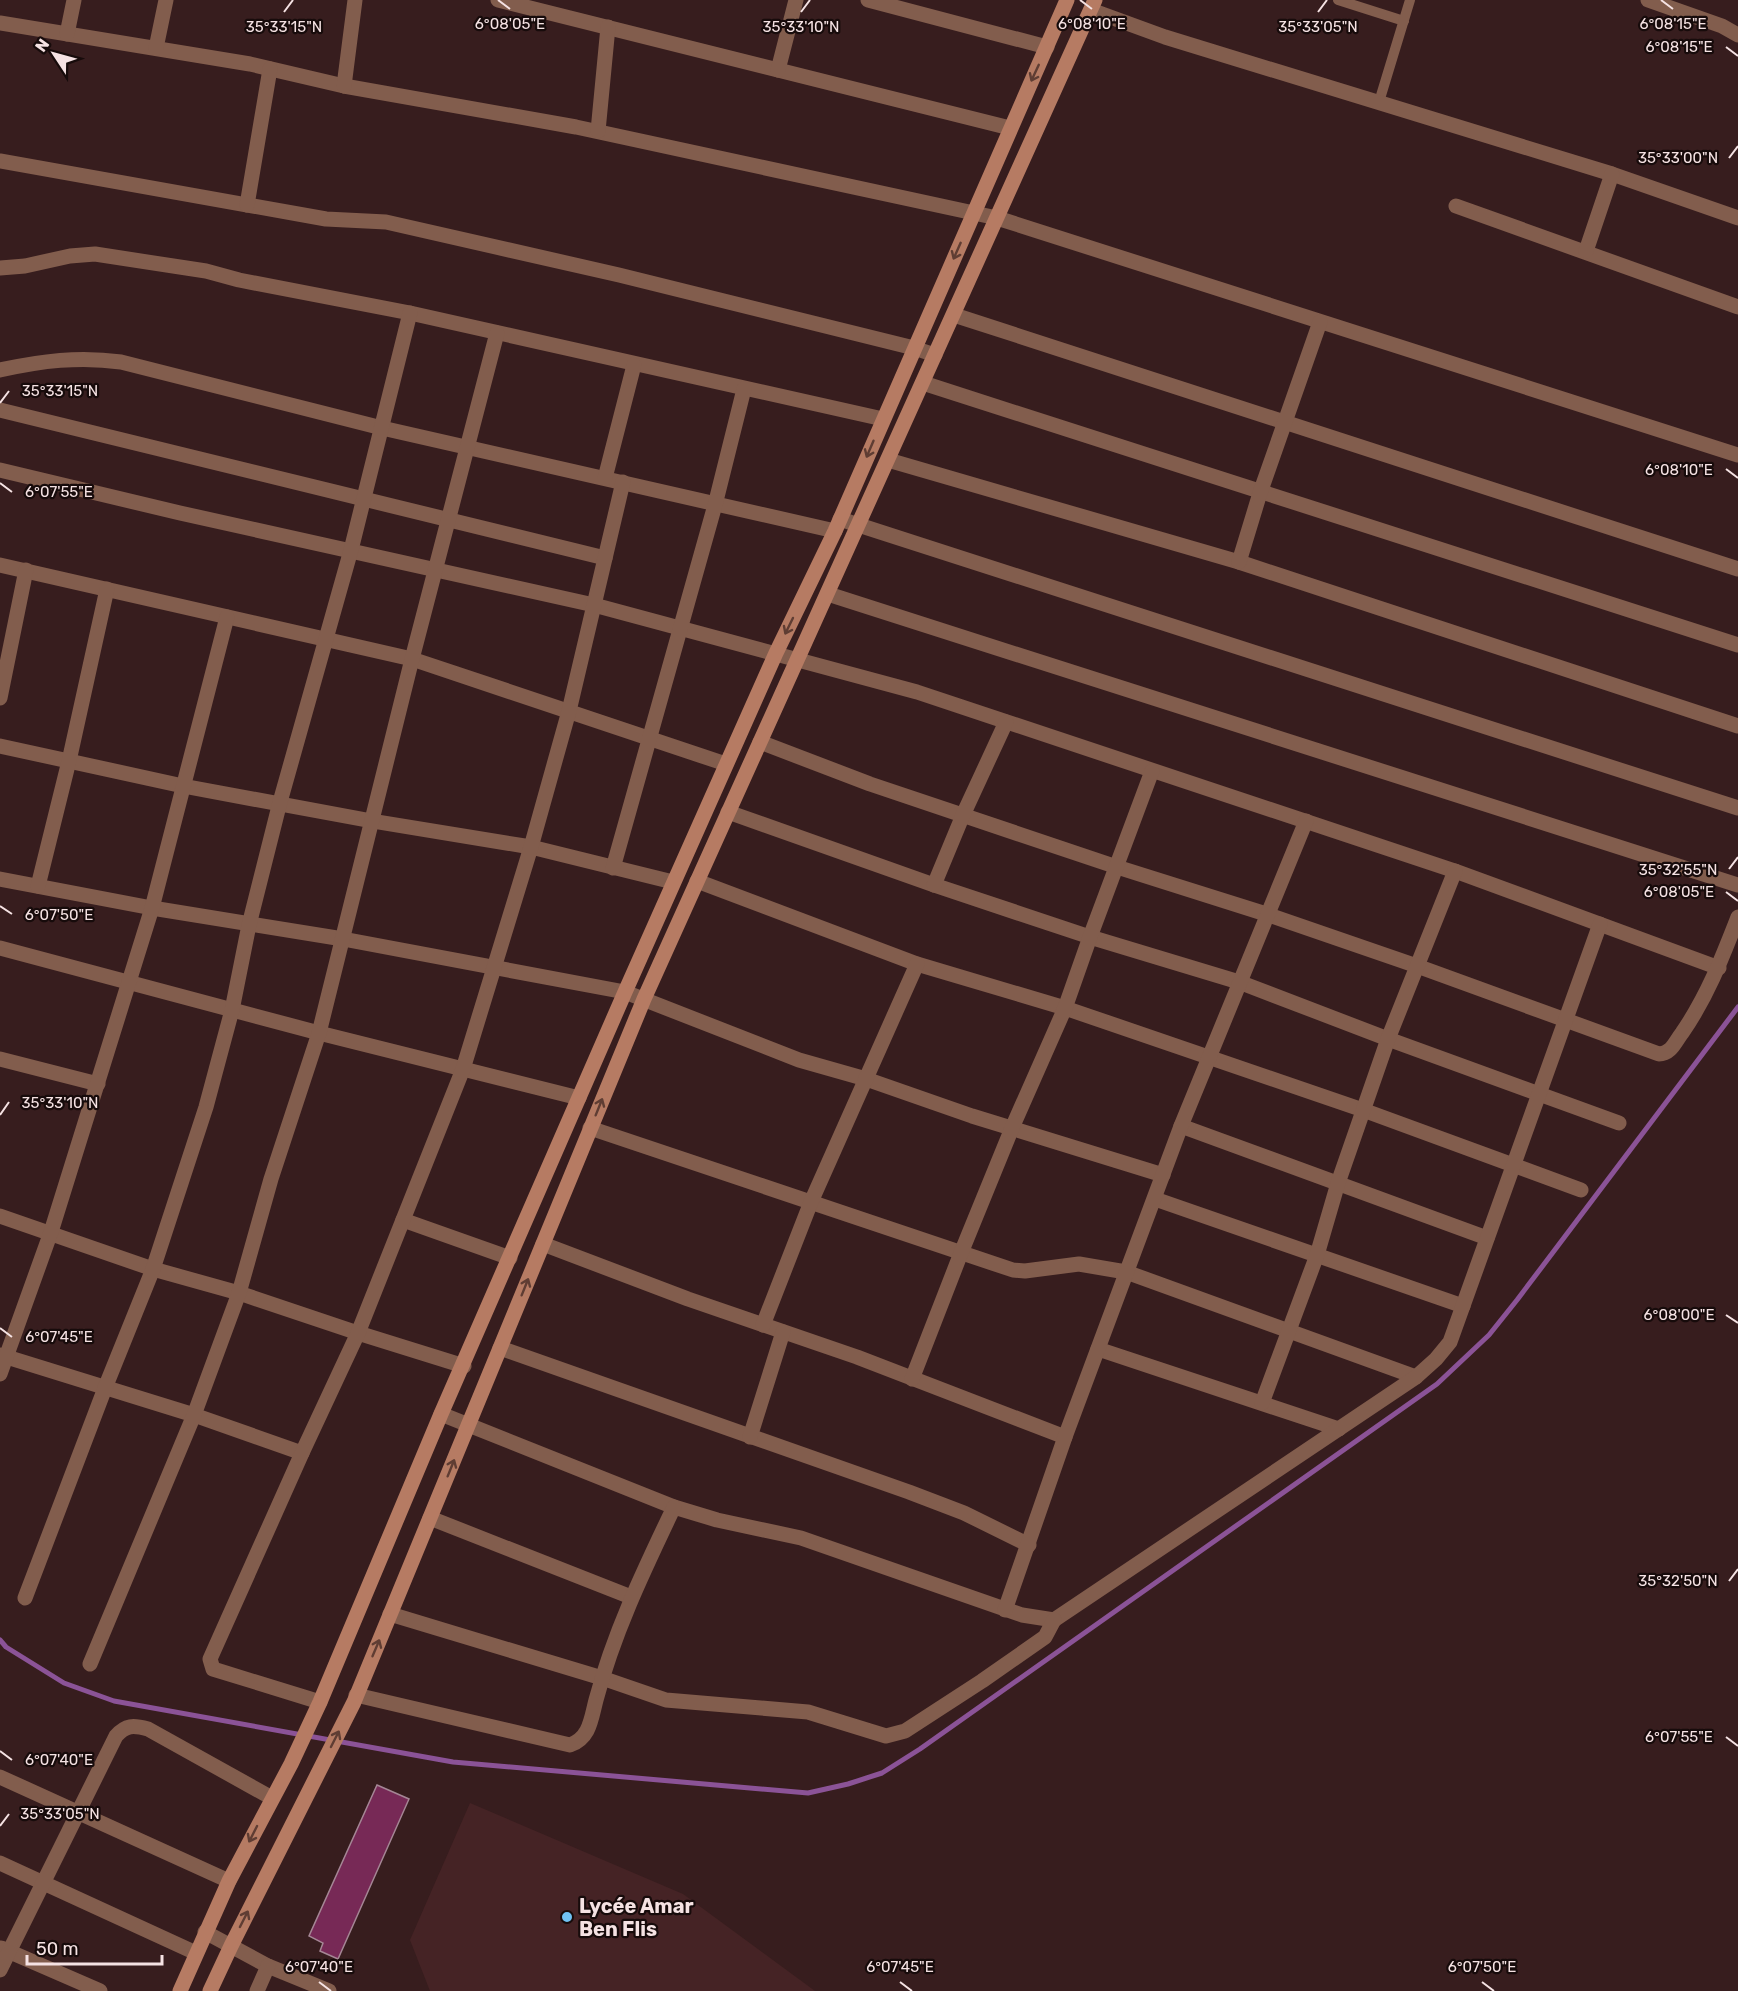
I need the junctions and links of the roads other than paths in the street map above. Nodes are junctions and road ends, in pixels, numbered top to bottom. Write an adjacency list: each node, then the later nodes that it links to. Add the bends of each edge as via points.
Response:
1 (74, 0): 15 (street)
2 (166, 0): 18 (street)
3 (355, 0): 21 (street)
4 (498, 0): 14 (street)
5 (796, 0): 20 (street)
6 (868, 0): 17 (street)
7 (1067, 0): 17 (main road)
8 (1338, 0): 12 (lane)
9 (1410, 0): 12 (lane)
10 (1648, 0): 16 (street)
11 (1093, 5): 22 (street, via 1165,37); 30 (main road)
12 (1404, 21): 22 (lane)
13 (0, 23): 15 (street)
14 (608, 27): 20 (street); 24 (street)
15 (67, 34): 18 (street)
16 (1738, 35)
17 (1047, 47): 23 (main road, one-way to 23)
18 (156, 48): 19 (street)
19 (270, 69): 21 (street); 27 (street)
20 (778, 70): 23 (street)
21 (344, 86): 24 (street)
22 (1379, 102): 26 (street)
23 (1010, 128): 29 (main road)
24 (598, 131): 29 (street)
25 (0, 161): 27 (street)
26 (1612, 174): 31 (street); 32 (street)
27 (247, 205): 39 (street, via 326,219 386,222)
28 (1456, 206): 32 (street)
29 (973, 214): 30 (street); 39 (main road, one-way to 39)
30 (997, 218): 36 (main road); 37 (street)
31 (1738, 218)
32 (1586, 251): 34 (street)
33 (0, 268): 35 (street, via 95,254 207,271)
34 (1738, 307)
35 (410, 313): 38 (street); 48 (street)
36 (954, 315): 40 (main road); 47 (street)
37 (1320, 322): 47 (street); 50 (street)
38 (497, 333): 41 (street); 49 (street)
39 (914, 348): 40 (street); 46 (main road)
40 (935, 355): 43 (main road)
41 (634, 365): 44 (street); 53 (street)
42 (0, 370): 48 (street, via 63,359 121,362)
43 (923, 383): 51 (main road); 55 (street)
44 (744, 389): 46 (street); 57 (street)
45 (0, 410): 56 (street)
46 (883, 419): 59 (main road, one-way to 59)
47 (1285, 422): 55 (street); 65 (street)
48 (382, 428): 49 (street); 56 (street)
49 (468, 447): 53 (street); 58 (street)
50 (1738, 455)
51 (888, 460): 60 (main road); 63 (street)
52 (0, 470): 61 (street)
53 (605, 478): 54 (street)
54 (623, 482): 57 (street); 62 (street)
55 (1260, 493): 63 (street); 75 (street)
56 (364, 499): 58 (street); 61 (street)
57 (715, 505): 59 (street); 72 (street)
58 (449, 519): 62 (street); 67 (street)
59 (838, 525): 60 (street); 76 (main road, one-way to 76)
60 (860, 525): 69 (main road); 91 (street)
61 (351, 550): 67 (street); 74 (street)
62 (605, 558): 70 (street)
63 (1239, 562): 82 (street)
64 (0, 565): 66 (street)
65 (1738, 568)
66 (26, 570): 68 (street); 73 (street)
67 (436, 570): 70 (street); 77 (street)
68 (107, 589): 71 (street); 86 (street)
69 (828, 594): 78 (main road); 104 (street)
70 (594, 605): 72 (street); 80 (street)
71 (227, 616): 74 (street); 89 (street)
72 (681, 628): 76 (street); 83 (street)
73 (6, 639): 79 (street)
74 (327, 640): 77 (street); 90 (street)
75 (1738, 645)
76 (776, 653): 78 (street); 87 (main road)
77 (412, 659): 80 (street); 94 (street)
78 (798, 659): 81 (street); 84 (main road)
79 (0, 694)
80 (569, 711): 83 (street); 96 (street)
81 (1006, 722): 88 (street); 93 (street)
82 (1738, 726)
83 (648, 738): 87 (street); 97 (street)
84 (760, 742): 92 (main road); 93 (street)
85 (0, 746): 86 (street)
86 (69, 761): 89 (street); 105 (street)
87 (726, 764): 101 (main road)
88 (1152, 771): 95 (street); 98 (street)
89 (183, 786): 90 (street); 106 (street)
90 (280, 802): 94 (street); 110 (street)
91 (1738, 808)
92 (728, 812): 102 (main road); 103 (street)
93 (963, 815): 98 (street); 103 (street)
94 (372, 821): 96 (street); 112 (street)
95 (1306, 821): 99 (street); 107 (street)
96 (531, 847): 97 (street); 116 (street)
97 (613, 867): 101 (street)
98 (1117, 867): 107 (street); 111 (street)
99 (1455, 871): 109 (street); 115 (street)
100 (0, 879): 105 (street)
101 (673, 882): 120 (main road)
102 (697, 882): 114 (street); 121 (main road)
103 (934, 885): 111 (street)
104 (1738, 885)
105 (38, 886): 106 (street)
106 (152, 908): 110 (street); 119 (street)
107 (1266, 914): 115 (street); 118 (street)
108 (1738, 917): 117 (street)
109 (1600, 924): 117 (street); 124 (street)
110 (249, 925): 112 (street); 123 (street)
111 (1090, 937): 118 (street); 122 (street)
112 (343, 939): 116 (street); 125 (street)
113 (0, 948): 119 (street)
114 (916, 964): 122 (street); 130 (street)
115 (1417, 966): 124 (street); 126 (street)
116 (495, 968): 120 (street); 129 (street)
117 (1719, 968): 124 (street, via 1698,1011 1666,1053 1655,1053)
118 (1239, 982): 126 (street); 127 (street)
119 (128, 983): 123 (street); 131 (street)
120 (625, 992): 121 (street); 133 (main road)
121 (644, 999): 130 (street, via 799,1060); 137 (main road, one-way to 121)
122 (1065, 1008): 127 (street); 138 (street)
123 (232, 1010): 125 (street); 153 (street, via 206,1107)
124 (1565, 1019): 132 (street)
125 (319, 1033): 129 (street); 155 (street)
126 (1388, 1039): 132 (street); 134 (street)
127 (1208, 1057): 134 (street); 136 (street)
128 (0, 1059): 131 (street)
129 (463, 1069): 133 (street); 146 (street)
130 (866, 1079): 138 (street); 144 (street)
131 (98, 1084): 147 (street)
132 (1539, 1092): 135 (street); 139 (street)
133 (579, 1098): 152 (main road)
134 (1363, 1110): 139 (street); 141 (street)
135 (1619, 1123)
136 (1181, 1126): 140 (street); 141 (street)
137 (590, 1128): 144 (street); 149 (main road)
138 (1012, 1128): 140 (street); 150 (street)
139 (1513, 1163): 142 (street); 148 (street)
140 (1163, 1175): 143 (street)
141 (1338, 1183): 148 (street); 151 (street)
142 (1581, 1190)
143 (1155, 1199): 151 (street); 154 (street)
144 (812, 1202): 150 (street); 157 (street)
145 (0, 1216): 147 (street)
146 (403, 1220): 152 (street); 160 (street)
147 (51, 1232): 153 (street); 163 (street)
148 (1487, 1238): 156 (street)
149 (543, 1244): 157 (street); 161 (main road, one-way to 149)
150 (961, 1253): 154 (street, via 1013,1270 1079,1264); 167 (street)
151 (1317, 1255): 156 (street); 158 (street)
152 (510, 1258): 164 (main road)
153 (153, 1269): 155 (street); 168 (street)
154 (1126, 1272): 158 (street); 162 (street)
155 (239, 1293): 160 (street); 171 (street)
156 (1463, 1305): 166 (street, via 1450,1342)
157 (763, 1325): 159 (street)
158 (1289, 1331): 166 (street); 169 (street)
159 (783, 1332): 167 (street); 174 (street)
160 (358, 1333): 164 (street); 176 (street)
161 (500, 1348): 172 (main road); 174 (street)
162 (1098, 1349): 169 (street); 175 (street)
163 (3, 1356): 165 (street); 168 (street)
164 (464, 1366): 170 (main road)
165 (0, 1374)
166 (1416, 1377): 173 (street)
167 (912, 1379): 175 (street)
168 (105, 1388): 171 (street); 181 (street)
169 (1262, 1403): 173 (street)
170 (441, 1414): 172 (street); 188 (main road)
171 (194, 1415): 176 (street); 185 (street)
172 (468, 1426): 177 (street); 178 (main road, one-way to 172)
173 (1339, 1429): 184 (street)
174 (750, 1437): 179 (street, via 964,1513)
175 (1065, 1437): 179 (street)
176 (302, 1453): 188 (street, via 210,1659 213,1669)
177 (674, 1507): 180 (street); 182 (street, via 801,1538)
178 (430, 1518): 180 (street); 183 (main road)
179 (1029, 1545): 182 (street)
180 (631, 1597): 186 (street)
181 (25, 1598)
182 (1005, 1610): 184 (street)
183 (390, 1614): 186 (street); 187 (main road, one-way to 183)
184 (1054, 1620): 186 (street, via 1046,1637 905,1731 885,1736 808,1712 666,1700)
185 (90, 1664)
186 (602, 1678): 187 (street, via 588,1731 570,1745)
187 (355, 1699): 196 (main road, one-way to 187)
188 (317, 1708): 190 (main road)
189 (0, 1777): 191 (street)
190 (272, 1798): 191 (street, via 135,1725 124,1727 116,1736); 193 (main road, one-way to 193)
191 (77, 1813): 193 (street); 194 (street)
192 (0, 1863): 194 (street)
193 (229, 1881): 195 (main road)
194 (43, 1882): 197 (street); 198 (street)
195 (205, 1932): 196 (street); 198 (main road)
196 (231, 1946): 199 (street); 203 (main road)
197 (4, 1949): 200 (street); 201 (street)
198 (196, 1953): 202 (main road)
199 (268, 1966): 204 (street); 205 (street)
200 (0, 1970)
201 (100, 1991)
202 (180, 1991)
203 (210, 1991)
204 (257, 1991)
205 (329, 1991)

